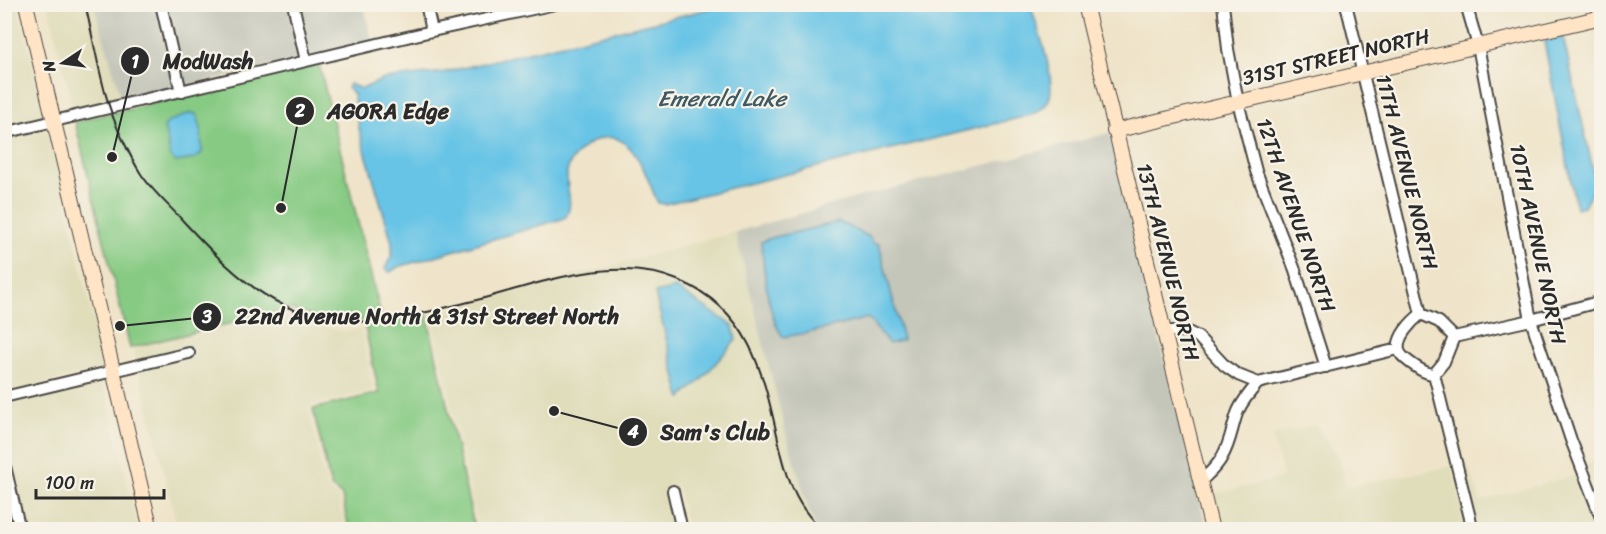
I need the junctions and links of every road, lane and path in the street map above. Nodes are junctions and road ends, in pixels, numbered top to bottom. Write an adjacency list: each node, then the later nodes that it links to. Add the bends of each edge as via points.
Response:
1 (26, 4): 17 (street)
2 (161, 4): 15 (street)
3 (293, 4): 13 (street)
4 (426, 4): 11 (street)
5 (555, 4): 11 (street)
6 (1085, 4): 18 (street, 13TH AVENUE NORTH)
7 (1223, 4): 16 (street, 12TH AVENUE NORTH)
8 (1346, 4): 14 (street, 11TH AVENUE NORTH)
9 (1466, 4): 12 (street, 10TH AVENUE NORTH)
10 (1602, 17): 12 (street, 31ST STREET NORTH)
11 (432, 31): 13 (street)
12 (1478, 46): 14 (street, 31ST STREET NORTH); 22 (street, 10TH AVENUE NORTH)
13 (306, 61): 15 (street)
14 (1363, 73): 16 (street, 31ST STREET NORTH); 21 (street, 11TH AVENUE NORTH)
15 (181, 92): 17 (street)
16 (1238, 102): 18 (street, 31ST STREET NORTH); 27 (street, 12TH AVENUE NORTH, via 1256,171 1295,270)
17 (54, 121): 19 (street); 28 (street)
18 (1114, 131): 23 (street, 13TH AVENUE NORTH)
19 (4, 133)
20 (1602, 301): 22 (street)
21 (1421, 314): 24 (street, via 1439,322); 25 (street, via 1405,331)
22 (1531, 320): 24 (street); 35 (street, 10TH AVENUE NORTH, via 1570,440)
23 (1163, 331): 30 (street, via 1186,331 1198,337 1225,366); 33 (street, 13TH AVENUE NORTH)
24 (1454, 337): 29 (street, via 1444,362)
25 (1398, 349): 27 (street); 29 (street, via 1422,371)
26 (189, 353): 28 (street)
27 (1326, 367): 30 (street)
28 (115, 371): 31 (street); 37 (street)
29 (1434, 374): 40 (street)
30 (1258, 383): 33 (street, via 1238,411 1222,457)
31 (4, 397)
32 (4, 462): 36 (street)
33 (1200, 482): 39 (street, 13TH AVENUE NORTH)
34 (673, 490): 38 (street)
35 (1602, 520)
36 (20, 530)
37 (152, 530)
38 (682, 530)
39 (1212, 530)
40 (1473, 530)

